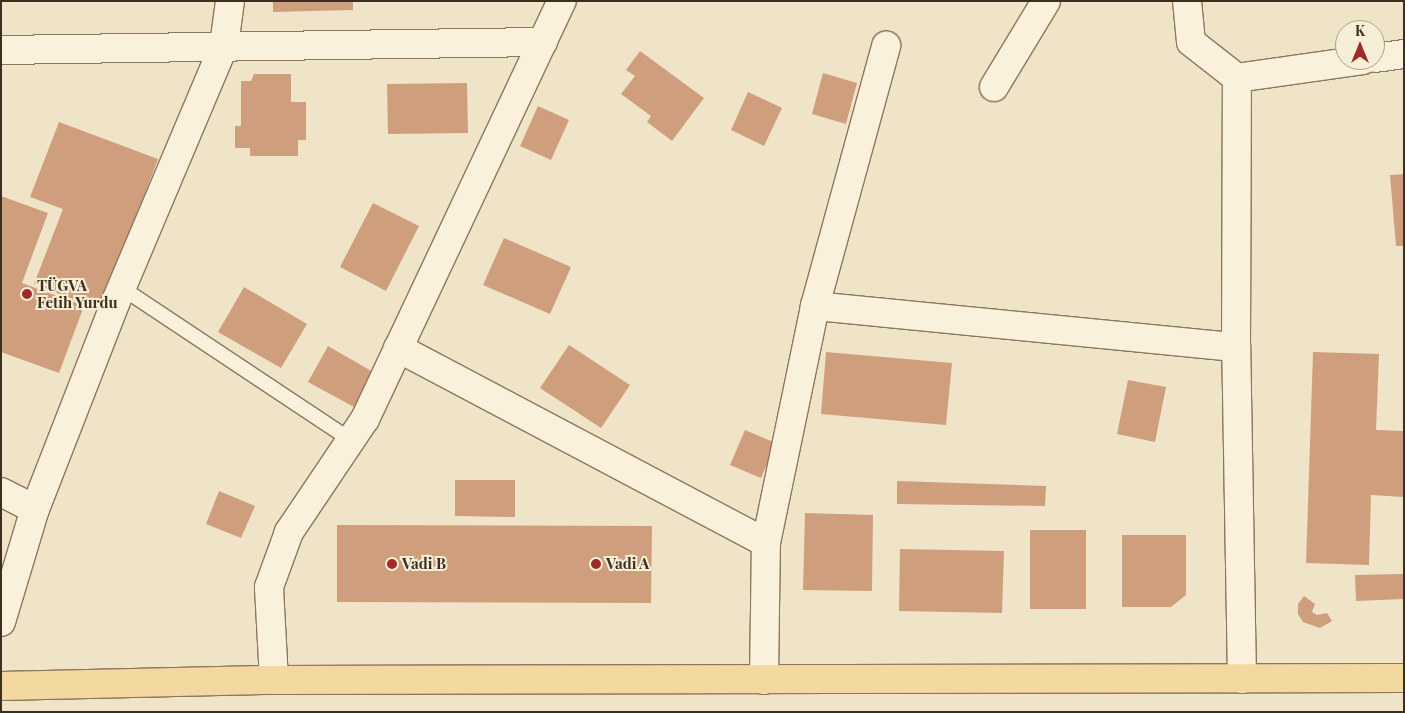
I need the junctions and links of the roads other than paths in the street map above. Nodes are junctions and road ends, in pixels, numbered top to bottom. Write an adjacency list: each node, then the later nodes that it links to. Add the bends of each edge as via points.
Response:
1 (230, 1): 6 (street)
2 (562, 1): 5 (street)
3 (1046, 1): 13 (street)
4 (1187, 1): 12 (street, via 1191,42)
5 (543, 42): 6 (street); 17 (street)
6 (224, 45): 8 (street); 14 (street)
7 (886, 46): 15 (street)
8 (1, 50)
9 (1404, 54): 10 (street)
10 (1385, 57)
11 (1335, 64): 12 (street)
12 (1237, 78): 16 (street)
13 (994, 86)
14 (122, 288): 18 (lane); 20 (street)
15 (815, 306): 16 (street); 21 (street)
16 (1236, 347): 24 (street)
17 (398, 348): 18 (street, via 366,418); 21 (street)
18 (350, 440): 25 (street, via 289,532 269,587)
19 (1, 492): 20 (street)
20 (35, 509): 22 (street)
21 (766, 543): 26 (street)
22 (1, 622)
23 (1404, 678): 24 (main road)
24 (1242, 679): 26 (main road)
25 (274, 680): 26 (main road); 27 (main road)
26 (764, 680)
27 (1, 686)

